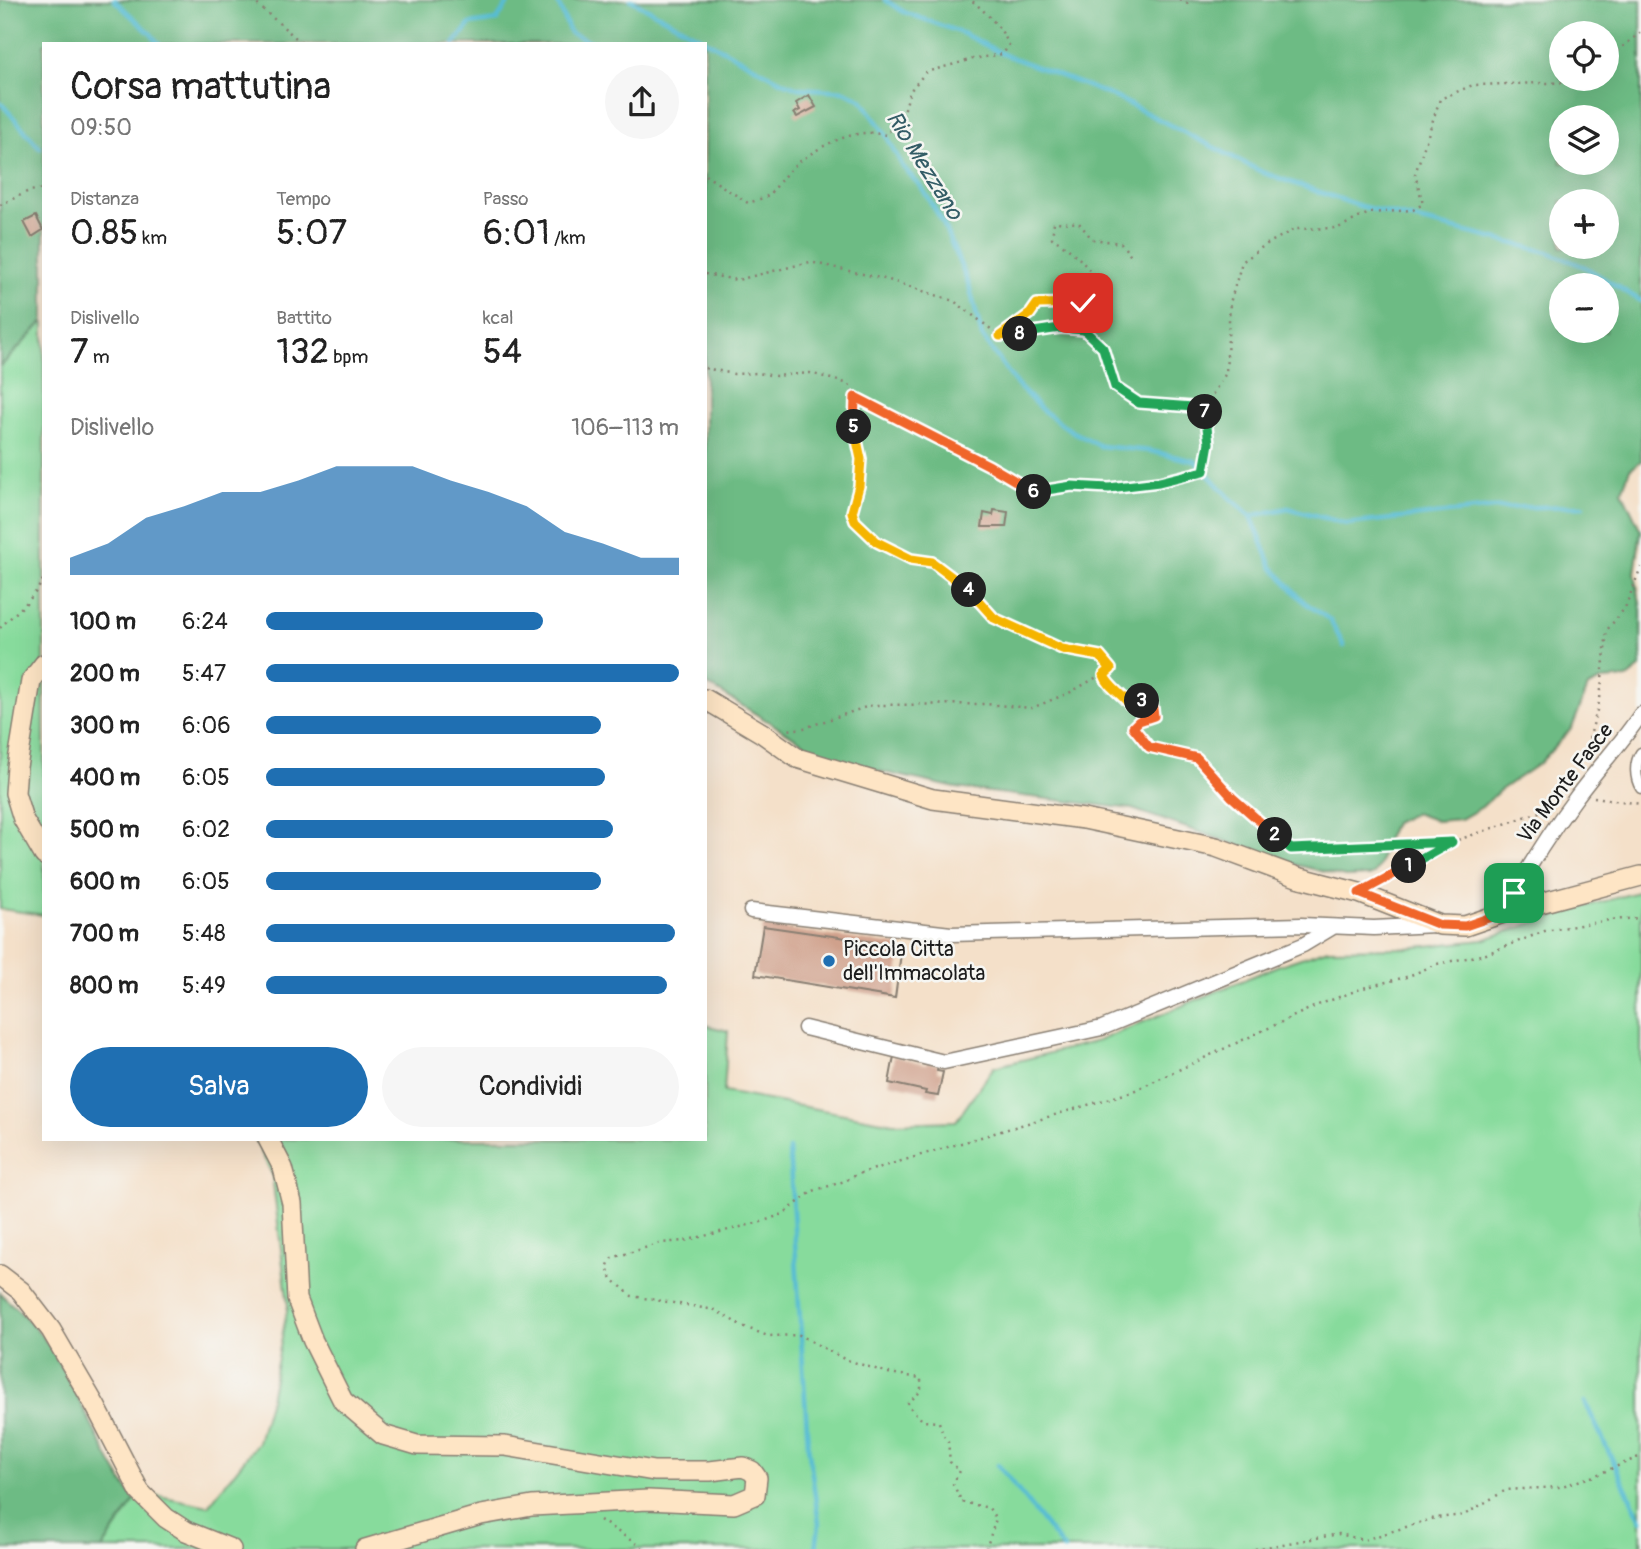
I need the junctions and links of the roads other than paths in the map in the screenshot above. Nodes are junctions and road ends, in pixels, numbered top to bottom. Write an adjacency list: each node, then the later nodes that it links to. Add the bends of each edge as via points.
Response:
1 (42, 667): 6 (main road, via 32,681 15,793 23,819)
2 (707, 700): 10 (main road, via 797,758 933,799 1084,819 1216,846)
3 (1641, 714): 9 (street, Via Monte Fasce, via 1575,799)
4 (1641, 754): 5 (street, Via Monte Fasce, via 1636,760)
5 (1641, 788)
6 (42, 852)
7 (1641, 876): 9 (main road)
8 (751, 911): 11 (street, via 951,934)
9 (1503, 913): 10 (main road, via 1465,926)
10 (1440, 925): 11 (street)
11 (1333, 927): 12 (street, via 1303,945 1102,1028 944,1062)
12 (805, 1028)
13 (269, 1141): 16 (main road, via 283,1168 292,1203 298,1299 313,1341 343,1401 383,1435 417,1445 506,1446 653,1471 743,1467 757,1478 755,1495 734,1504 648,1500 532,1506 481,1515)
14 (0, 1275): 15 (main road, via 21,1291 51,1330 140,1492 186,1531)
15 (230, 1549)
16 (365, 1549)

